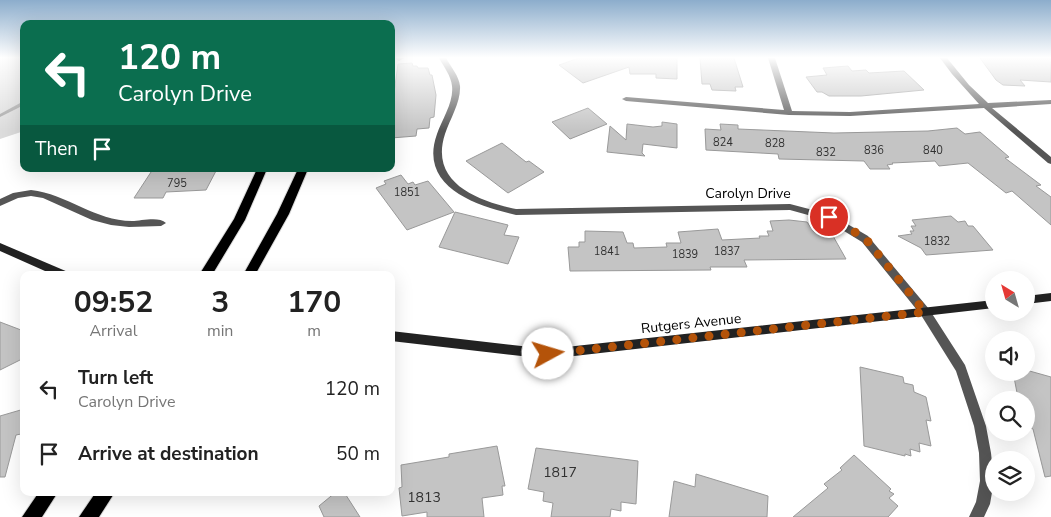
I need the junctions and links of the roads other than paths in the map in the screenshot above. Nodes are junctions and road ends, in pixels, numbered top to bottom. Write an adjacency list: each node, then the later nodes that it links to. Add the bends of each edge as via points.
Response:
1 (454, 82): 20 (street, Carolyn Drive, via 456,89 438,142 438,159 451,184 472,199 516,212 790,207 810,210 842,223 865,238)
2 (779, 82): 7 (street)
3 (963, 82): 6 (street)
4 (626, 99): 7 (street)
5 (1051, 102): 6 (street)
6 (987, 107): 7 (street, via 850,114); 8 (street)
7 (789, 112)
8 (1051, 160)
9 (261, 172): 15 (main road, via 239,220)
10 (301, 172): 16 (main road, via 283,214)
11 (0, 203): 12 (street, via 27,192 41,192 85,214 112,223)
12 (161, 223)
13 (0, 247): 14 (main road)
14 (55, 271)
15 (207, 271)
16 (251, 271)
17 (1051, 297): 18 (main road)
18 (1035, 299)
19 (985, 305): 20 (main road, Rutgers Avenue)
20 (925, 312): 21 (main road, Rutgers Avenue, via 548,354); 26 (street, Carolyn Drive, via 960,369 980,426 987,481 983,504)
21 (395, 336)
22 (47, 496): 24 (main road)
23 (103, 496): 25 (main road)
24 (31, 517)
25 (88, 517)
26 (976, 517)

